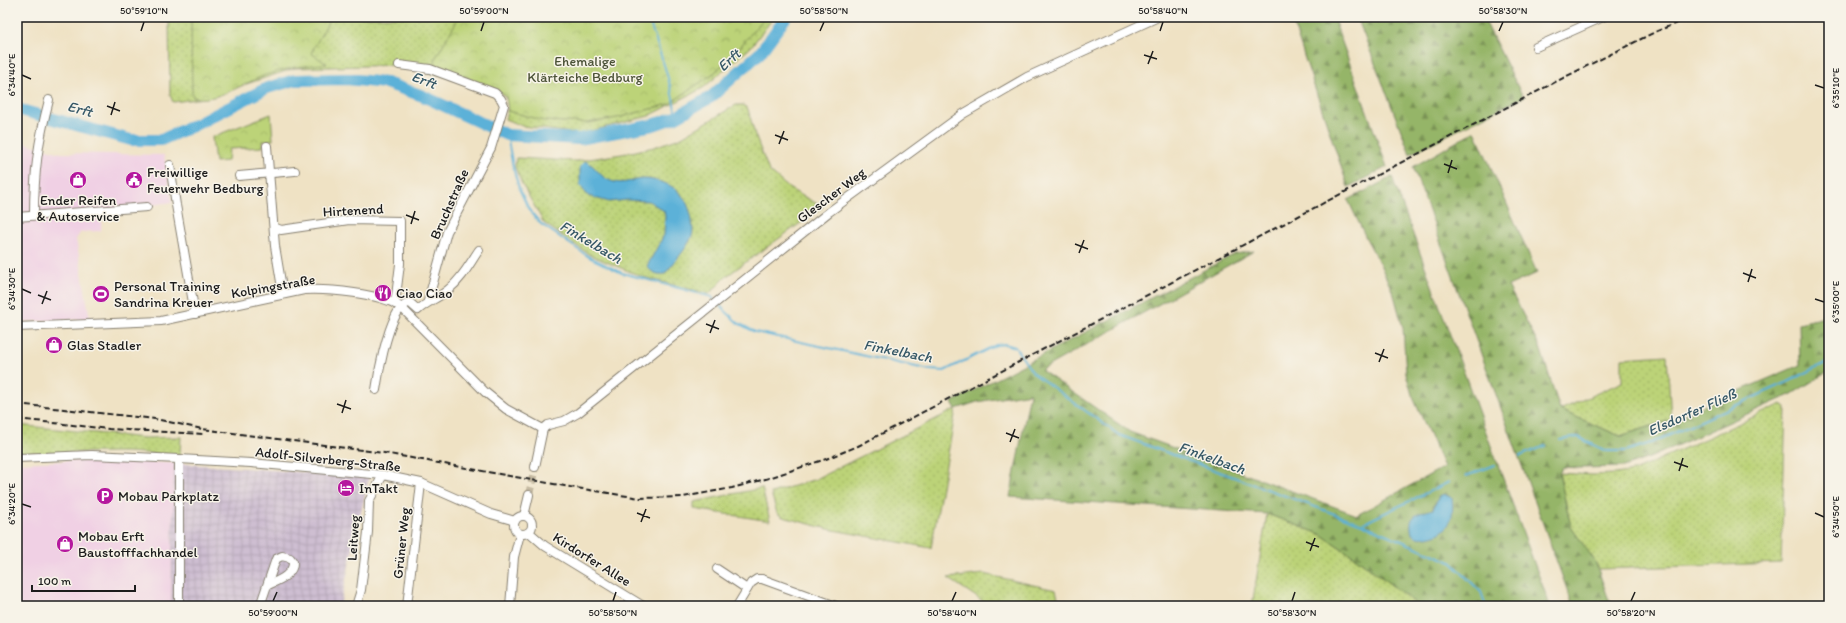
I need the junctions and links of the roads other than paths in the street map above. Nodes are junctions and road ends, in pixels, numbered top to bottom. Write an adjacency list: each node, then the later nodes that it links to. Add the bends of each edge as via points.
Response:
1 (1158, 17): 22 (street, Glescher Weg, via 1027,77 963,114 829,212 578,413)
2 (1597, 18): 3 (street)
3 (1536, 47)
4 (399, 65): 17 (street, Bruchstraße, via 430,69 495,93 504,105 492,144 447,232)
5 (49, 100): 12 (street, via 39,137 34,176)
6 (267, 146): 9 (street)
7 (170, 164): 19 (street)
8 (295, 171): 9 (street)
9 (269, 173): 10 (street); 14 (street)
10 (238, 176)
11 (147, 207): 12 (street)
12 (34, 215): 13 (street)
13 (17, 216)
14 (274, 227): 16 (street); 18 (street, Hirtenend, via 281,230 349,220 400,221)
15 (479, 250): 17 (street, via 456,283 438,297)
16 (283, 294): 18 (street, Kolpingstraße, via 326,290 350,292); 19 (street, Kolpingstraße)
17 (428, 301): 18 (street, Kolpingstraße, via 418,310 409,302)
18 (398, 306): 21 (street); 22 (street, via 485,392 506,409)
19 (195, 314): 20 (street, Kolpingstraße, via 151,322)
20 (17, 327)
21 (376, 390)
22 (543, 429): 25 (street)
23 (17, 458): 24 (street, Adolf-Silverberg-Straße, via 92,455)
24 (179, 459): 26 (street, Adolf-Silverberg-Straße); 36 (street)
25 (535, 467)
26 (383, 475): 27 (street, Adolf-Silverberg-Straße); 38 (street, Leitweg, via 369,501 361,590)
27 (421, 483): 30 (street, Adolf-Silverberg-Straße, via 491,514); 39 (street, Grüner Weg)
28 (529, 495): 29 (street)
29 (524, 516): 30 (street); 31 (street, via 531,524)
30 (515, 521): 32 (street, via 514,529)
31 (529, 532): 32 (street); 41 (street, Kirdorfer Allee, via 545,546)
32 (520, 534): 40 (street, via 514,557)
33 (717, 569): 35 (street)
34 (268, 585): 37 (street)
35 (748, 589): 42 (street); 43 (street, via 751,583 762,579)
36 (180, 606)
37 (260, 606)
38 (356, 606)
39 (407, 606)
40 (510, 606)
41 (643, 606)
42 (737, 606)
43 (836, 606)

